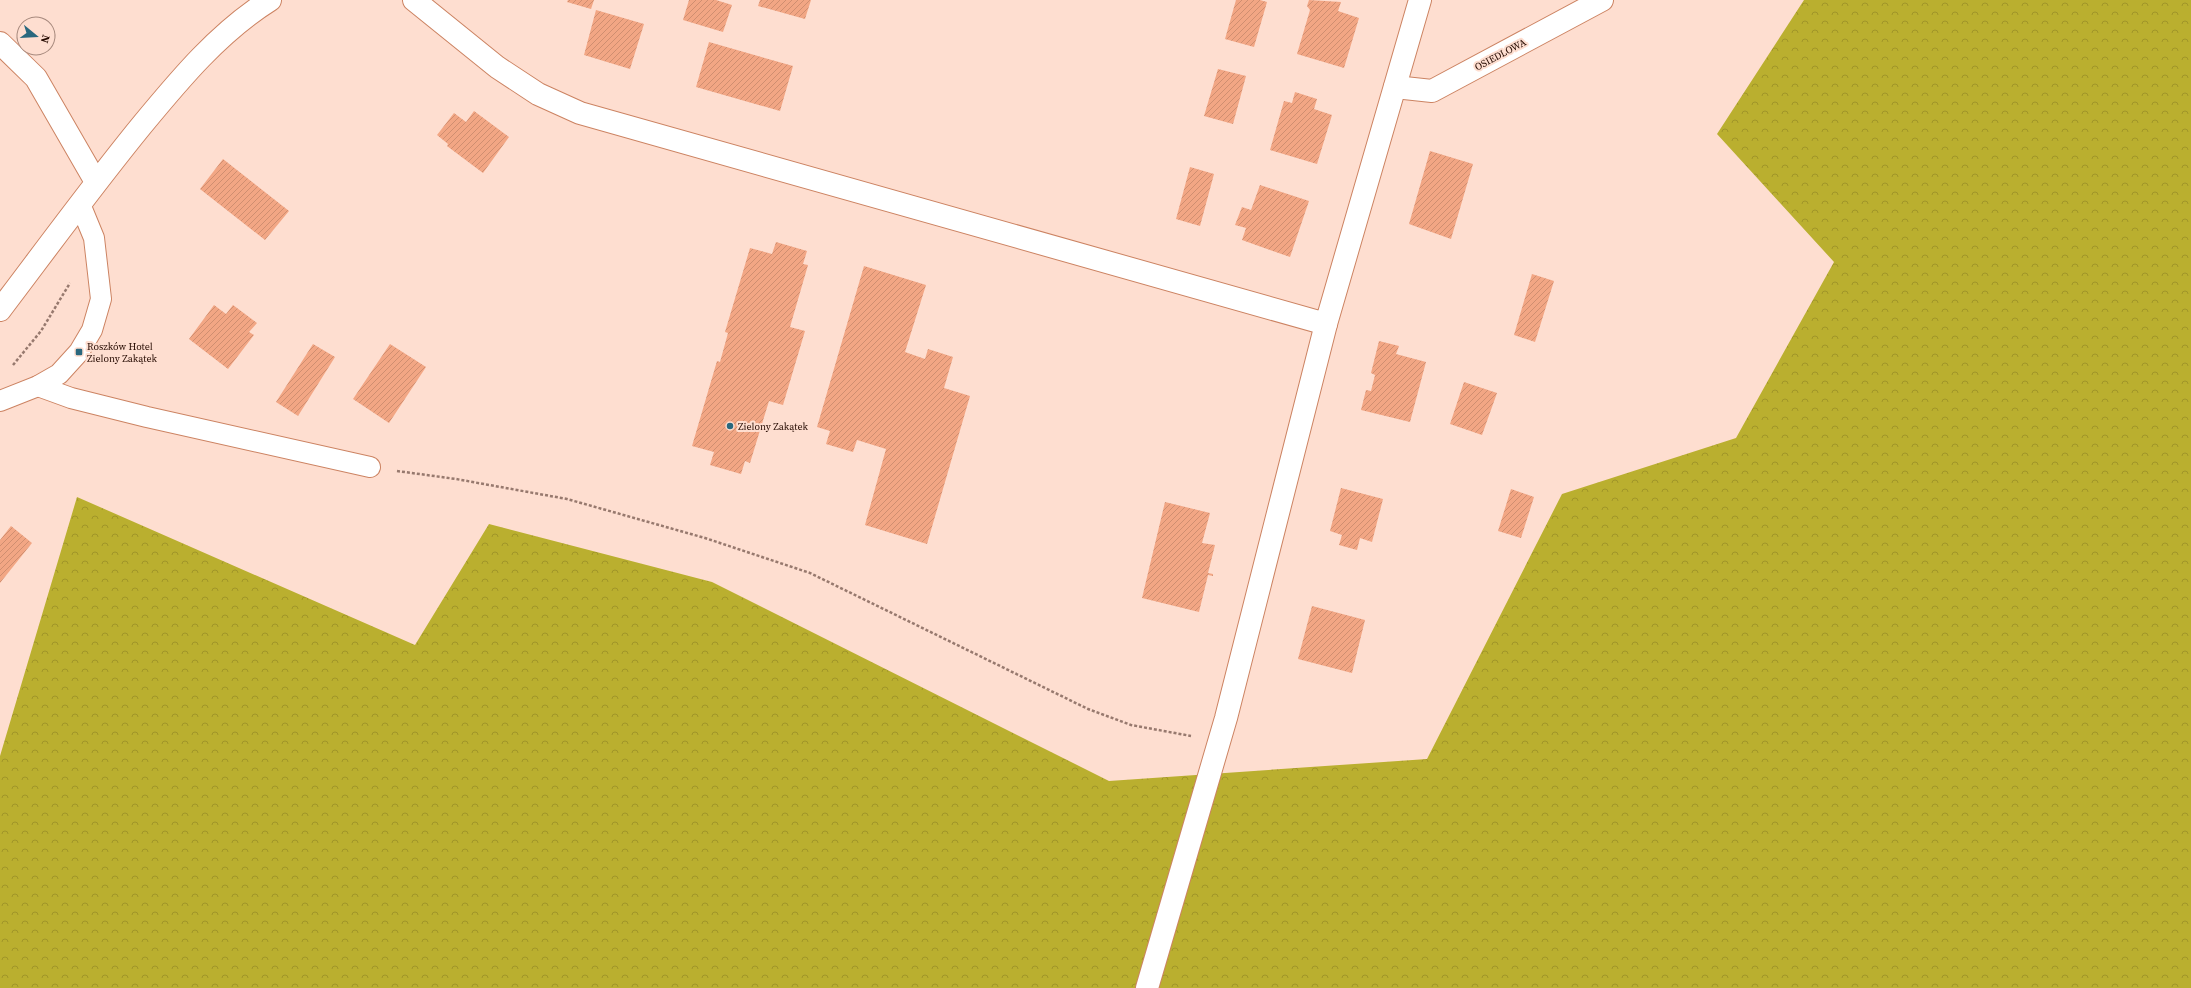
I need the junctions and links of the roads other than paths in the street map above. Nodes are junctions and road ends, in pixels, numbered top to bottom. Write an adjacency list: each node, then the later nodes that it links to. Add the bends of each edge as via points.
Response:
1 (270, 0): 7 (street, via 227,32 186,72)
2 (414, 0): 10 (street, via 497,67 538,94 580,113)
3 (1420, 0): 6 (street)
4 (1602, 0): 6 (street, OSIEDLOWA, via 1432,91)
5 (0, 43): 7 (street, via 36,78)
6 (1394, 87): 10 (street)
7 (96, 182): 8 (street)
8 (80, 204): 9 (street); 11 (lane, via 94,238 101,299 92,330 79,352 59,374)
9 (0, 310)
10 (1326, 324): 14 (street, via 1219,741)
11 (38, 386): 12 (lane); 13 (lane, via 71,398 147,417)
12 (0, 401)
13 (370, 468)
14 (1147, 988)

